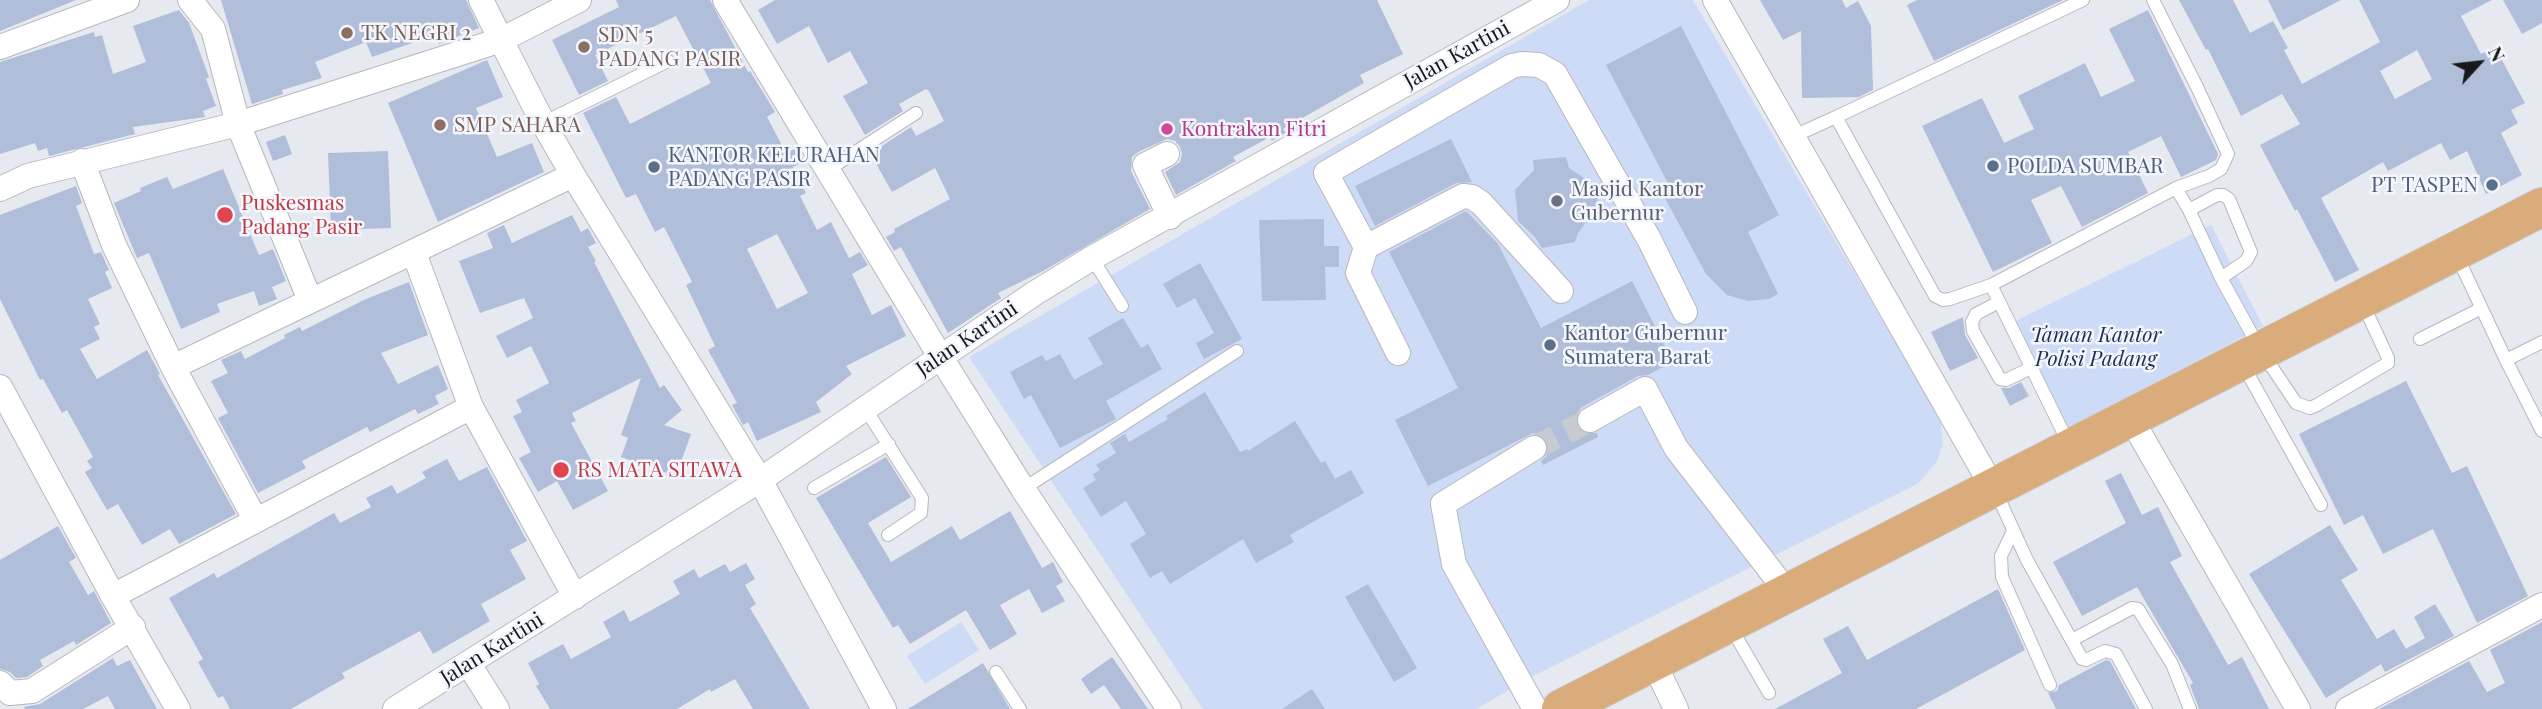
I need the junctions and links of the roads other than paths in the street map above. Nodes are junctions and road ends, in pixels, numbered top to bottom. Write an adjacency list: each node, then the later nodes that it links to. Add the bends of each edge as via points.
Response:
1 (127, 0): 11 (street)
2 (190, 0): 16 (street, via 213,29)
3 (481, 0): 10 (street)
4 (579, 0): 10 (street)
5 (725, 0): 22 (street)
6 (1558, 0): 17 (street, Jalan Kartini)
7 (1715, 0): 18 (street)
8 (2083, 0): 14 (lane)
9 (2153, 0): 24 (lane, via 2228,154 2221,169)
10 (500, 40): 15 (street); 16 (street)
11 (0, 47)
12 (668, 61): 15 (lane)
13 (916, 113): 22 (lane)
14 (1836, 117): 18 (lane); 34 (lane, via 1935,296 1950,299)
15 (543, 123): 23 (street)
16 (238, 124): 20 (street); 37 (street)
17 (1319, 132): 21 (street); 28 (street, Jalan Kartini)
18 (1794, 136): 62 (street)
19 (1167, 154): 28 (street, via 1144,165)
20 (82, 161): 25 (street); 49 (street, via 114,245)
21 (1337, 165): 29 (street, via 1326,175); 41 (street, via 1512,66 1539,65 1555,74)
22 (826, 171): 46 (street)
23 (573, 175): 31 (street); 60 (street)
24 (2176, 188): 27 (lane); 34 (lane)
25 (0, 189)
26 (2542, 207): 30 (main road)
27 (2189, 210): 33 (lane); 33 (lane, via 2217,195 2229,199 2251,252 2246,261)
28 (1170, 217): 32 (street, Jalan Kartini)
29 (1366, 247): 35 (street, via 1463,196 1472,197); 45 (street, via 1358,273)
30 (2455, 252): 36 (main road); 40 (lane)
31 (414, 253): 37 (street); 52 (street)
32 (1092, 258): 39 (lane); 46 (street, Jalan Kartini)
33 (2221, 278): 47 (lane)
34 (1991, 285): 38 (lane)
35 (1561, 291)
36 (2361, 298): 47 (main road); 47 (lane, via 2388,363 2317,405 2304,407 2296,402)
37 (310, 300): 49 (street)
38 (1999, 302): 50 (lane); 50 (lane, via 1976,314 1973,331 2000,379)
39 (1122, 306)
40 (2480, 309): 42 (lane); 48 (lane)
41 (1685, 312)
42 (2420, 340)
43 (2542, 342): 48 (lane)
44 (1237, 351): 63 (lane)
45 (1398, 354)
46 (940, 356): 53 (street, Jalan Kartini); 63 (street)
47 (2251, 356): 54 (main road); 64 (lane)
48 (2505, 360): 56 (lane)
49 (173, 367): 65 (street)
50 (2031, 368): 58 (lane)
51 (0, 387): 69 (street)
52 (471, 407): 65 (street); 70 (street)
53 (865, 408): 57 (lane); 60 (street, Jalan Kartini)
54 (2130, 417): 58 (main road); 91 (street)
55 (1590, 420): 68 (street, via 1645,388 1676,448)
56 (2542, 431)
57 (889, 444): 61 (lane); 67 (lane, via 923,504 918,516)
58 (2074, 446): 62 (main road)
59 (1534, 448): 81 (street, via 1443,504 1454,564)
60 (760, 480): 70 (street, Jalan Kartini); 85 (street)
61 (814, 488)
62 (1993, 488): 66 (lane); 68 (main road)
63 (1023, 489): 87 (street)
64 (2321, 506)
65 (256, 519): 69 (street)
66 (2013, 531): 74 (lane); 79 (lane, via 2001,556 2001,570)
67 (888, 535)
68 (1787, 593): 72 (main road)
69 (113, 596): 73 (street)
70 (575, 597): 76 (street, Jalan Kartini)
71 (2542, 605): 92 (street)
72 (1728, 623): 75 (main road); 80 (lane)
73 (133, 627): 78 (street, via 32,691 10,693); 82 (street)
74 (2071, 640): 89 (lane, via 2083,660 2105,652 2116,654); 90 (lane, via 2138,609 2172,664)
75 (1653, 661): 81 (main road); 88 (street)
76 (468, 663): 83 (street, Jalan Kartini); 84 (street)
77 (996, 672): 86 (lane)
78 (0, 683)
79 (2050, 685)
80 (1769, 693)
81 (1559, 708)
82 (178, 709)
83 (395, 709)
84 (497, 709)
85 (884, 709)
86 (1020, 709)
87 (1169, 709)
88 (1676, 709)
89 (2146, 709)
90 (2190, 709)
91 (2298, 709)
92 (2348, 709)

